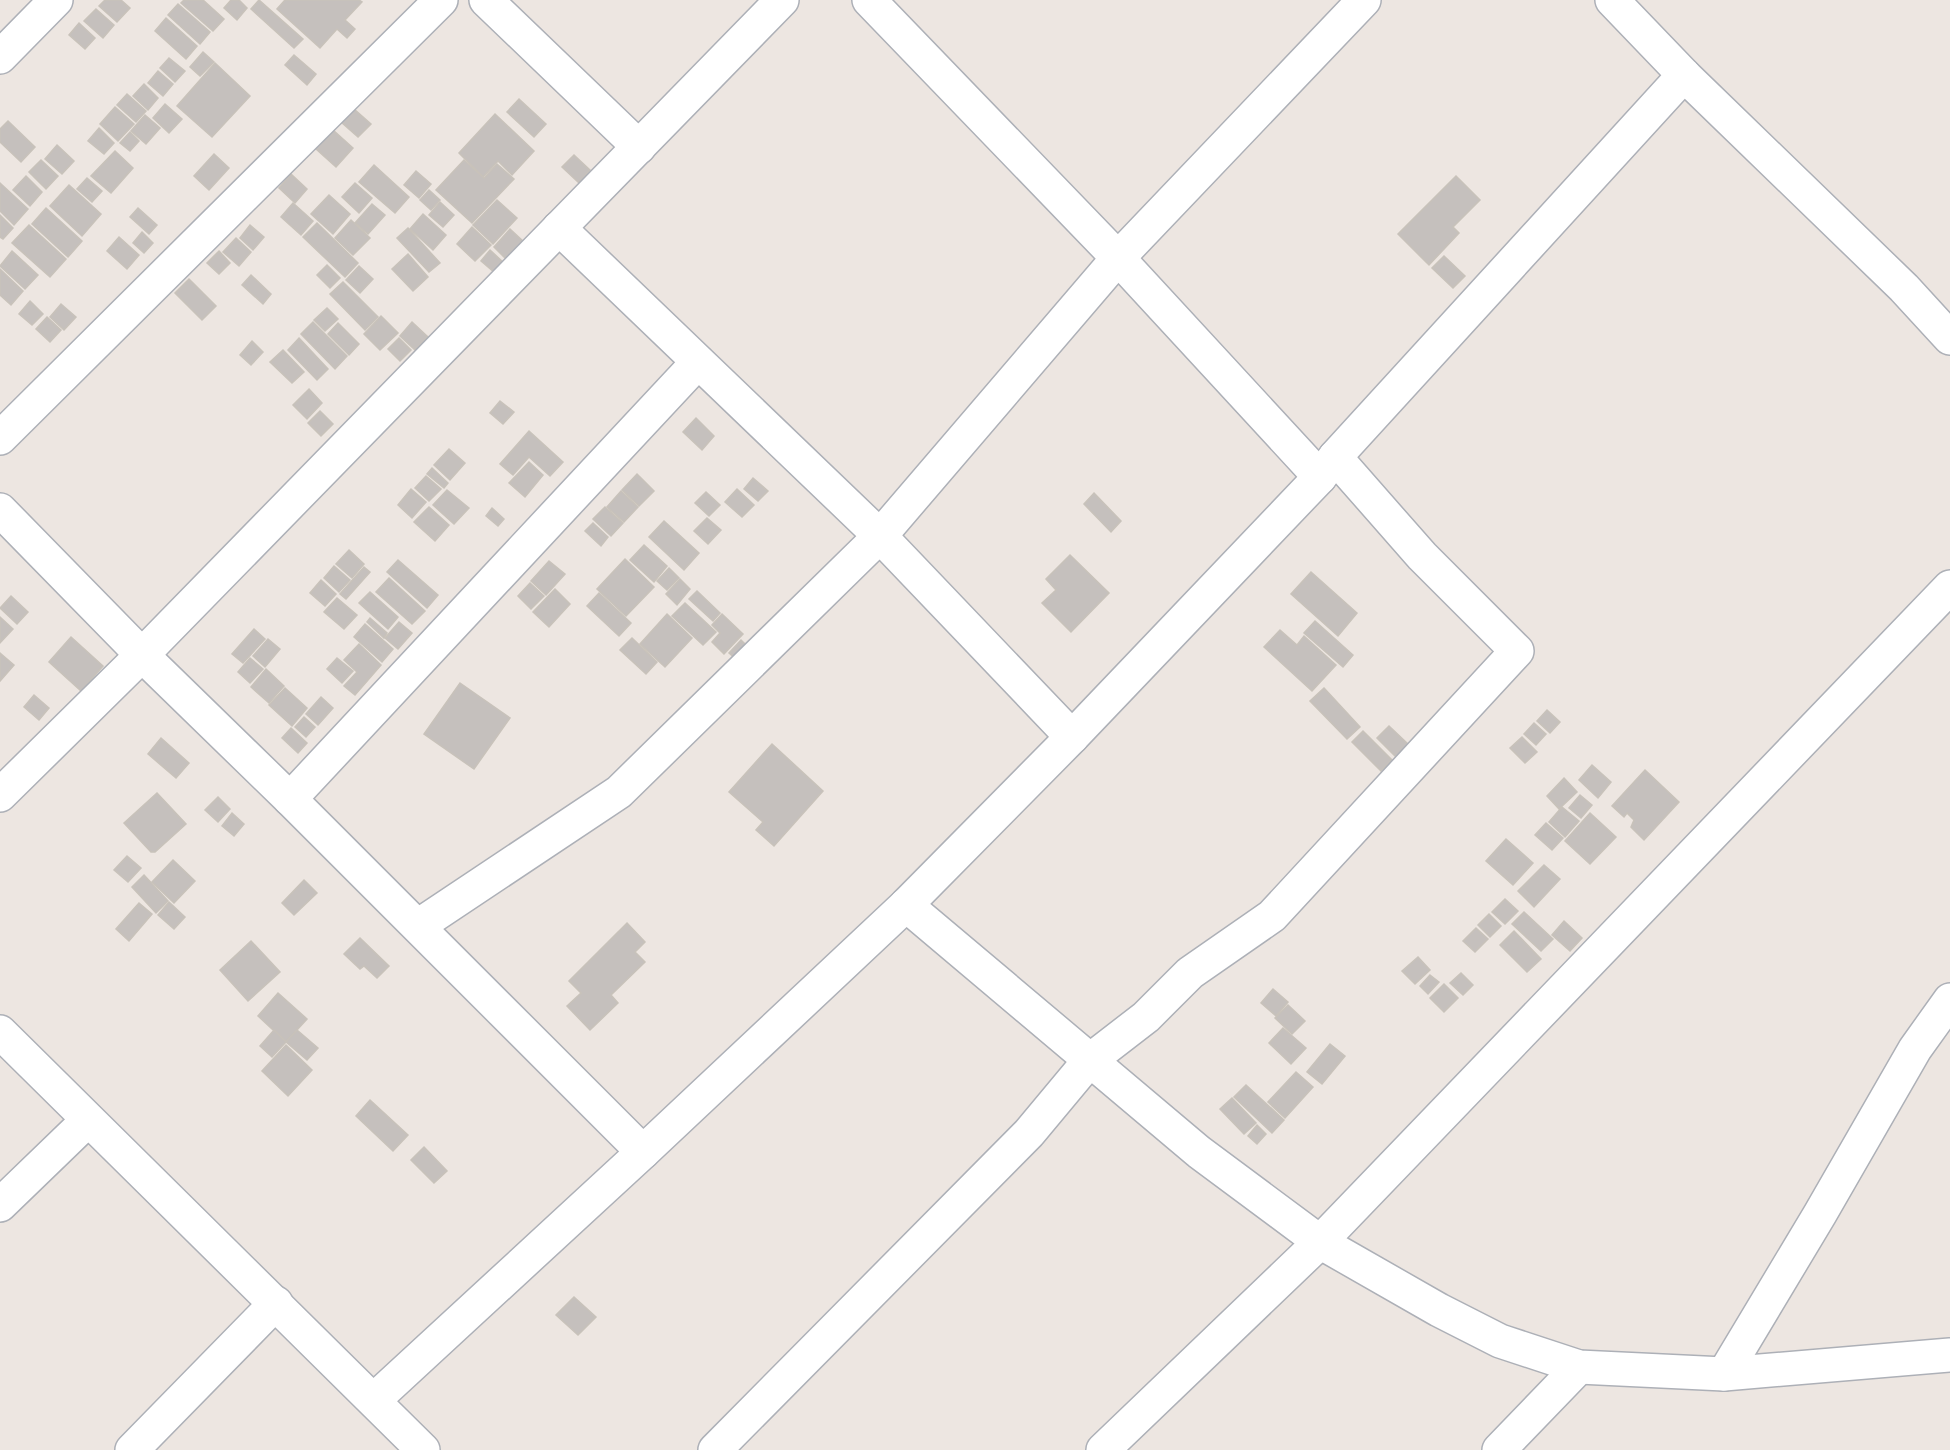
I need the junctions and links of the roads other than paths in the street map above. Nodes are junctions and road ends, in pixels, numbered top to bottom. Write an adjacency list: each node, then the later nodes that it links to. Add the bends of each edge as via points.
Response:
1 (441, 0): 15 (street)
2 (486, 0): 10 (street)
3 (782, 0): 10 (street)
4 (869, 0): 12 (street)
5 (1364, 0): 12 (street)
6 (1612, 0): 9 (street)
7 (42, 4): 8 (street)
8 (0, 57)
9 (1684, 75): 13 (street, via 1904,288); 16 (street)
10 (639, 147): 11 (street)
11 (560, 228): 14 (street); 20 (street)
12 (1118, 258): 16 (street); 18 (street)
13 (1950, 338)
14 (698, 362): 18 (street); 23 (street)
15 (0, 438)
16 (1328, 467): 21 (street); 28 (street, via 1517,651 1272,916 1190,973 1146,1017)
17 (0, 510): 20 (street)
18 (880, 536): 21 (street); 25 (street, via 619,792)
19 (1950, 587): 32 (street)
20 (142, 655): 22 (street); 23 (street)
21 (1072, 736): 24 (street)
22 (0, 795)
23 (290, 799): 25 (street)
24 (906, 904): 28 (street); 30 (street)
25 (418, 926): 30 (street)
26 (1950, 1000): 36 (street, via 1915,1049)
27 (0, 1032): 29 (street)
28 (1089, 1060): 32 (street, via 1199,1152); 40 (street, via 1029,1133)
29 (88, 1120): 31 (street); 33 (street)
30 (643, 1152): 37 (street)
31 (0, 1205)
32 (1320, 1242): 35 (street, via 1500,1341); 41 (street)
33 (276, 1303): 37 (street); 38 (street)
34 (1950, 1355): 36 (street)
35 (1579, 1367): 36 (street); 42 (street)
36 (1724, 1374)
37 (374, 1400): 39 (street)
38 (132, 1450)
39 (423, 1450)
40 (715, 1450)
41 (1103, 1450)
42 (1499, 1450)

